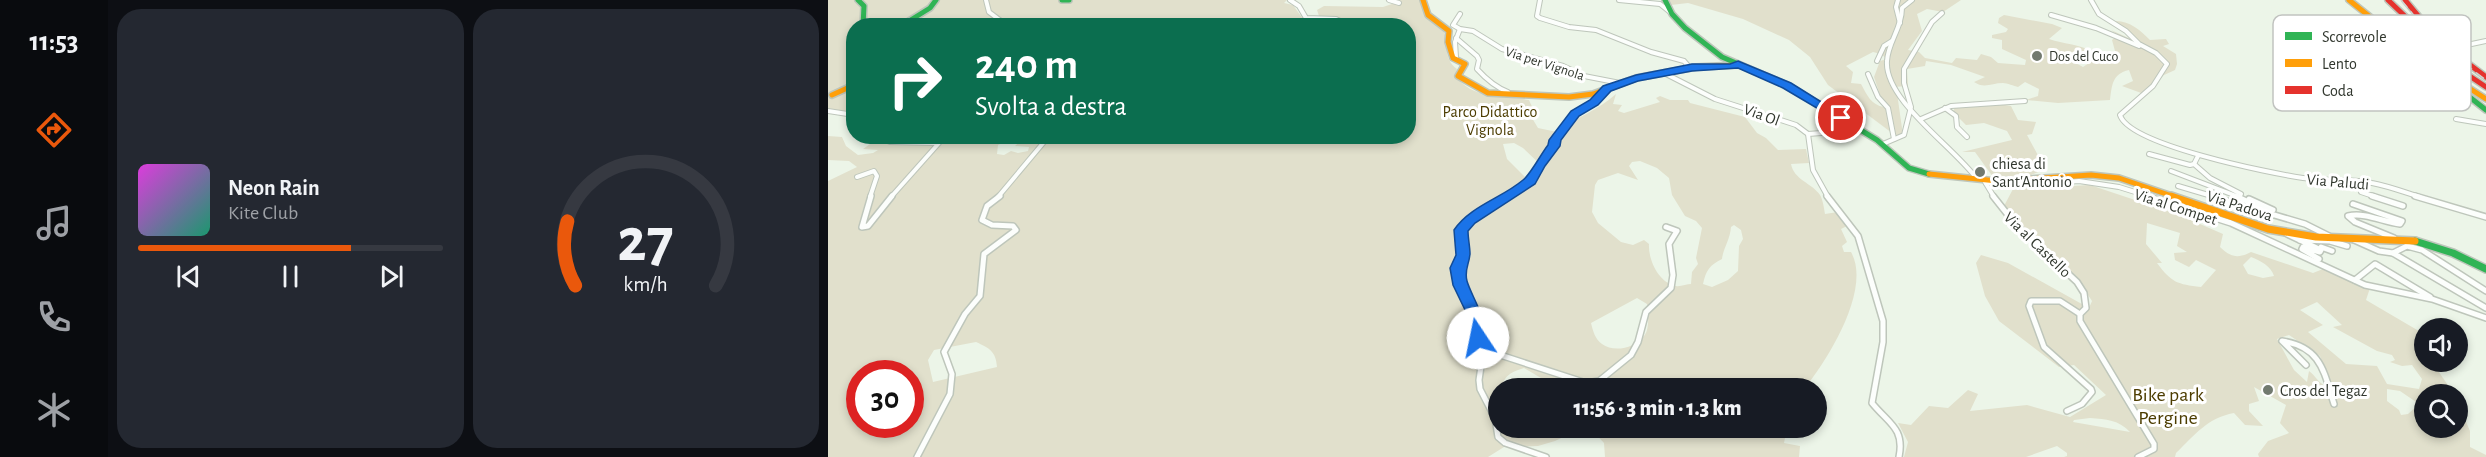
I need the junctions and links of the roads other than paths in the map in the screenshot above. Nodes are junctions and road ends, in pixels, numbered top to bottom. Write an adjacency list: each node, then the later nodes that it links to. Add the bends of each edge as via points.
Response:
1 (858, 0): 26 (main road, via 864,6)
2 (936, 0): 27 (main road)
3 (986, 0): 28 (street, via 989,12)
4 (1062, 0): 5 (main road)
5 (1069, 0)
6 (1290, 0): 29 (street)
7 (1389, 0): 18 (street)
8 (1423, 0): 38 (main road, via 1428,15 1449,31 1449,50)
9 (1540, 0): 43 (street, via 1540,18 1618,38 1684,61)
10 (1618, 0): 21 (street, via 1660,4)
11 (1665, 0): 21 (main road)
12 (1899, 0): 30 (street, via 1896,7)
13 (1912, 0): 30 (street, via 1902,8)
14 (2091, 0): 36 (street, via 2099,14)
15 (2388, 0): 24 (main road)
16 (2405, 0): 25 (main road)
17 (2351, 1): 23 (main road)
18 (1399, 3)
19 (1942, 13): 61 (street, via 1932,22 1904,69)
20 (1460, 14): 31 (street, via 1453,25)
21 (1672, 14): 37 (main road, Via Padova)
22 (2051, 15): 36 (street, via 2074,19 2121,37)
23 (2367, 15)
24 (2403, 15)
25 (2416, 15)
26 (863, 18)
27 (914, 18)
28 (997, 18)
29 (1306, 18)
30 (1901, 25): 33 (street)
31 (1460, 29): 32 (street); 48 (street, Via per Vignola, via 1473,31 1502,50)
32 (1456, 38): 38 (street); 55 (street, via 1477,56 1477,69 1491,85)
33 (1893, 41): 39 (street, via 1884,46); 61 (street, via 1886,57 1887,71)
34 (2486, 41): 35 (street)
35 (2471, 44)
36 (2163, 59): 75 (street, Via Paludi, via 2166,68 2154,86 2120,115 2122,122 2135,132)
37 (1728, 60): 40 (main road, Via Padova); 42 (main road)
38 (1457, 61): 55 (main road, via 1465,64 1458,76 1470,85 1488,93)
39 (1877, 61)
40 (1738, 64): 42 (main road); 67 (main road, Via Padova, via 1787,85)
41 (2471, 66): 46 (main road)
42 (1715, 67): 43 (main road)
43 (1690, 68): 44 (main road)
44 (1666, 74): 48 (main road); 68 (street, Via Ol, via 1715,99 1796,125)
45 (1868, 74): 70 (street, via 1878,97 1888,108)
46 (2486, 77)
47 (2471, 78): 49 (main road)
48 (1620, 83): 50 (main road)
49 (2486, 87)
50 (1607, 88): 55 (main road, via 1569,98); 106 (street, via 1594,103 1575,114 1531,181 1470,220 1461,230 1460,285)
51 (2471, 88): 56 (main road)
52 (846, 89): 54 (main road)
53 (2471, 89): 56 (main road)
54 (830, 96)
55 (1516, 96)
56 (2486, 98)
57 (2471, 100): 62 (main road)
58 (2025, 101): 59 (street)
59 (1945, 108): 64 (street); 69 (street, via 1956,117 1957,127)
60 (828, 111): 63 (street)
61 (1909, 112): 64 (street); 70 (street, via 1904,135)
62 (2486, 112)
63 (846, 114)
64 (1921, 119): 79 (street)
65 (2456, 119): 66 (street)
66 (2486, 124)
67 (1861, 130): 68 (street); 73 (main road, Via Padova)
68 (1808, 134): 112 (street, via 1813,170 1831,202 1858,236 1871,277 1883,342 1872,403 1901,434)
69 (1967, 137)
70 (1894, 139): 73 (street)
71 (938, 144): 78 (street, via 868,226 862,227 878,176 874,171)
72 (1042, 144): 110 (street, via 1001,195 987,206 982,219 1016,230 984,254 980,296 944,352 952,374 950,394)
73 (1883, 144): 79 (main road, Via Padova, via 1909,168)
74 (2149, 154): 76 (street)
75 (2198, 156): 76 (street); 80 (street, Via Paludi, via 2303,178)
76 (2194, 164): 86 (street, via 2224,187)
77 (2171, 171): 86 (street)
78 (857, 177)
79 (1982, 181): 89 (main road, Via Padova, via 2091,175 2119,178); 100 (street, Via al Compet, via 2024,185 2079,181 2119,188 2231,223); 104 (street, Via al Castello, via 2016,225 2077,282 2084,293 2086,308)
80 (2381, 185): 83 (street); 87 (street, Via Paludi)
81 (2178, 186): 86 (street)
82 (2361, 192): 83 (street)
83 (2378, 197): 85 (street)
84 (2353, 204): 94 (street, via 2402,221 2390,224 2348,216)
85 (2403, 206)
86 (2274, 213): 90 (street)
87 (2486, 217)
88 (1666, 227): 106 (street, via 1677,231 1669,244 1671,288 1646,312 1631,355 1610,374 1586,383 1488,351)
89 (2285, 233): 90 (main road, Via Padova); 91 (street)
90 (2331, 237): 92 (main road, Via Padova)
91 (2292, 238): 93 (street); 98 (street, via 2321,250 2302,249)
92 (2349, 238): 94 (main road, Via Padova); 97 (street)
93 (2301, 240): 95 (street); 96 (street)
94 (2402, 240): 99 (main road, Via Padova, via 2433,245)
95 (2347, 246)
96 (2332, 251)
97 (2393, 253): 101 (street, via 2407,246 2422,250); 103 (street)
98 (2319, 259)
99 (2486, 269)
100 (2355, 280): 102 (street, Via al Compet); 102 (street, Via al Compet, via 2374,264)
101 (2486, 291)
102 (2432, 299): 105 (street, Via al Compet)
103 (2486, 308)
104 (2080, 314): 109 (street, via 2060,301 2031,301 2029,306 2044,347 2091,389 2082,404); 113 (street, Via al Castello, via 2080,321 2151,435 2154,449)
105 (2486, 318)
106 (1484, 346): 111 (street, via 1480,389 1495,418 1498,436 1505,443)
107 (2306, 365): 108 (street, via 2282,341 2290,342 2320,363)
108 (2334, 404)
109 (2067, 411)
110 (917, 457)
111 (1546, 457)
112 (1899, 457)
113 (2138, 457)

